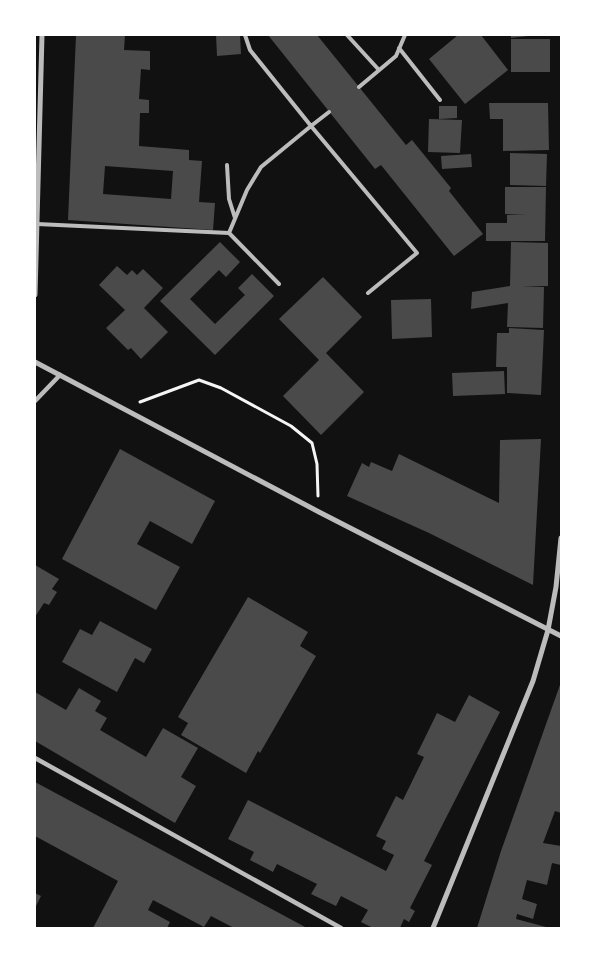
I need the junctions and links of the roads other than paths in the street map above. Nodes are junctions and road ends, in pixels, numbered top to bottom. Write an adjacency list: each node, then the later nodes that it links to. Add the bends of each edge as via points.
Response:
1 (42, 35): 13 (street)
2 (245, 35): 10 (lane, via 250,50)
3 (347, 35): 6 (lane)
4 (405, 35): 5 (lane)
5 (399, 48): 6 (lane, via 396,56); 8 (lane)
6 (379, 70): 7 (lane)
7 (359, 87)
8 (440, 100)
9 (329, 112): 10 (lane)
10 (311, 126): 12 (lane, via 261,167 246,190); 16 (lane, via 417,253)
11 (227, 165): 12 (lane, via 229,199)
12 (235, 218): 14 (lane)
13 (37, 224): 14 (lane); 17 (street)
14 (229, 233): 15 (lane)
15 (279, 284)
16 (368, 293)
17 (35, 295)
18 (35, 362): 19 (street)
19 (60, 375): 20 (street); 22 (street)
20 (35, 401)
21 (561, 538): 22 (street)
22 (548, 630): 23 (street); 26 (street, via 533,681)
23 (561, 636)
24 (35, 758): 25 (street)
25 (341, 928)
26 (433, 928)

